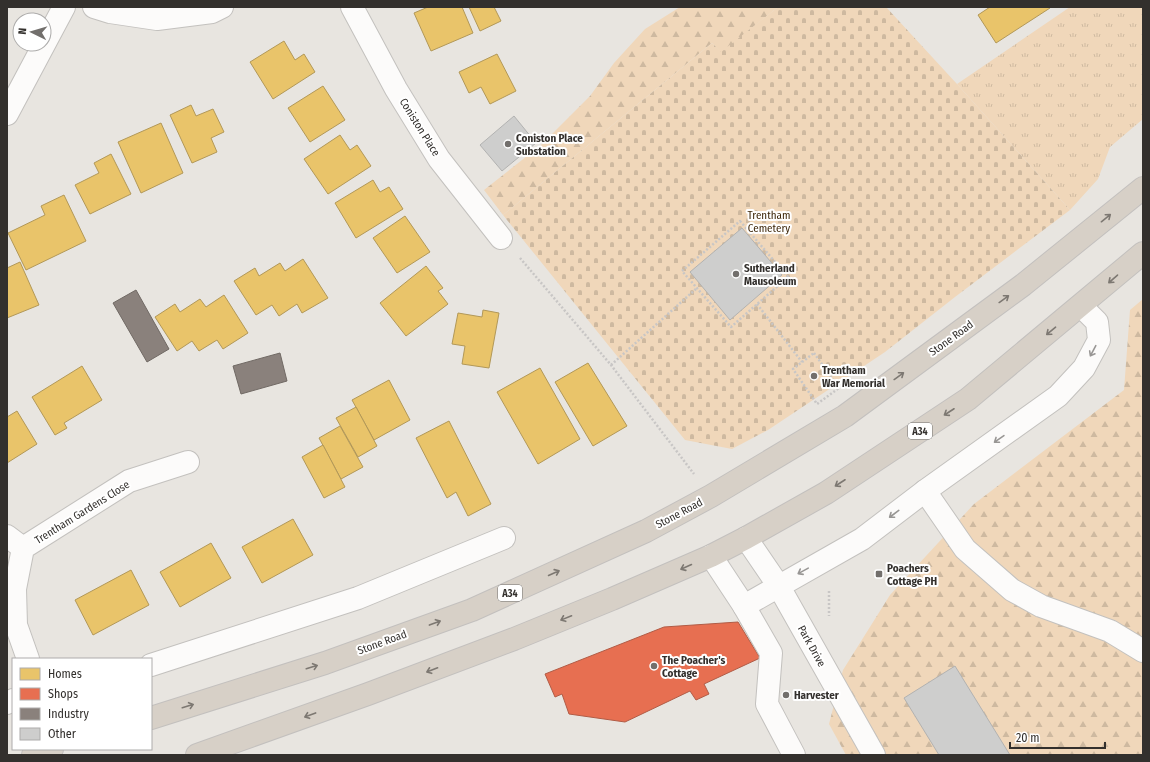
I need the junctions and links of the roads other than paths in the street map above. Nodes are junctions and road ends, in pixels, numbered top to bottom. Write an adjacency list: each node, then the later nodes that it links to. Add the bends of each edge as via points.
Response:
1 (64, 7): 5 (street)
2 (94, 7): 3 (street, via 157,19 212,12)
3 (222, 7)
4 (352, 7): 7 (street, Coniston Place, via 396,89 439,159)
5 (7, 114)
6 (1143, 188): 21 (highway, Stone Road / A34, one-way to 6, via 325,663 472,610 646,531 711,496 845,416 1023,285)
7 (501, 238)
8 (1143, 253): 9 (highway, A34, one-way to 9)
9 (1081, 306): 11 (street, one-way to 11, via 1097,322 1099,340 1084,368 1058,396); 13 (highway, A34, one-way to 13, via 968,400 826,493)
10 (188, 462): 14 (street, Trentham Gardens Close, via 129,481)
11 (926, 491): 16 (street, one-way to 16, via 862,538); 18 (street, via 965,549 1012,590 1041,606 1110,631)
12 (504, 538): 20 (street, via 358,598)
13 (746, 538): 15 (highway, A34); 16 (street, Park Drive)
14 (15, 542): 19 (street, Trentham Gardens Close, via 16,625)
15 (711, 556): 17 (street); 24 (highway, A34, one-way to 24, via 514,639)
16 (778, 586): 17 (street); 26 (street, Park Drive)
17 (744, 606): 25 (street, via 771,653 767,704)
18 (1143, 651)
19 (28, 658)
20 (152, 665)
21 (152, 718)
22 (49, 750): 23 (highway)
23 (33, 755)
24 (197, 755)
25 (794, 755)
26 (874, 755)

